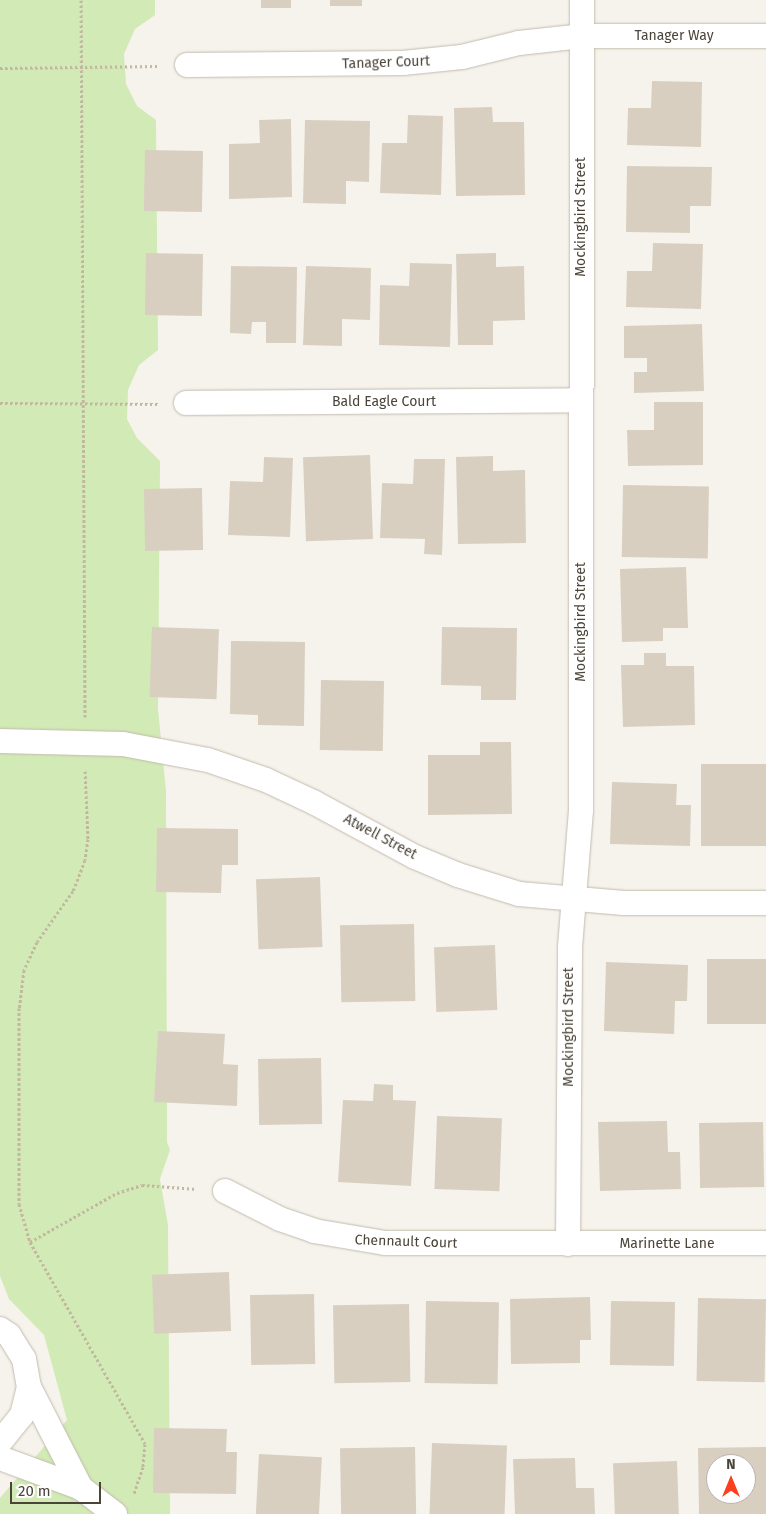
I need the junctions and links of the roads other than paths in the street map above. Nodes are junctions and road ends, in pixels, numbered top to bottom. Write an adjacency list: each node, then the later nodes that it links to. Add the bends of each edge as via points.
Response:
1 (582, 0): 2 (street, Mockingbird Street)
2 (582, 36): 3 (street, Tanager Way); 4 (street, Tanager Court, via 518,43 462,57 419,62); 5 (street, Mockingbird Street)
3 (766, 36)
4 (187, 65)
5 (581, 400): 6 (street, Bald Eagle Court); 8 (street, Mockingbird Street, via 582,810)
6 (186, 403)
7 (0, 741): 8 (street, Atwell Street, via 123,744 208,760 266,780 458,875 518,894)
8 (574, 901): 9 (street, Atwell Street); 12 (street, Mockingbird Street, via 570,947)
9 (766, 903)
10 (225, 1191): 12 (street, Chennault Court, via 280,1219 351,1240 414,1244)
11 (766, 1243): 12 (street, Marinette Lane)
12 (568, 1244)
13 (0, 1329): 14 (street, via 9,1335 24,1359)
14 (29, 1387): 15 (street, via 22,1415); 17 (street)
15 (0, 1442)
16 (0, 1458): 17 (street)
17 (81, 1488): 18 (street)
18 (115, 1514)

